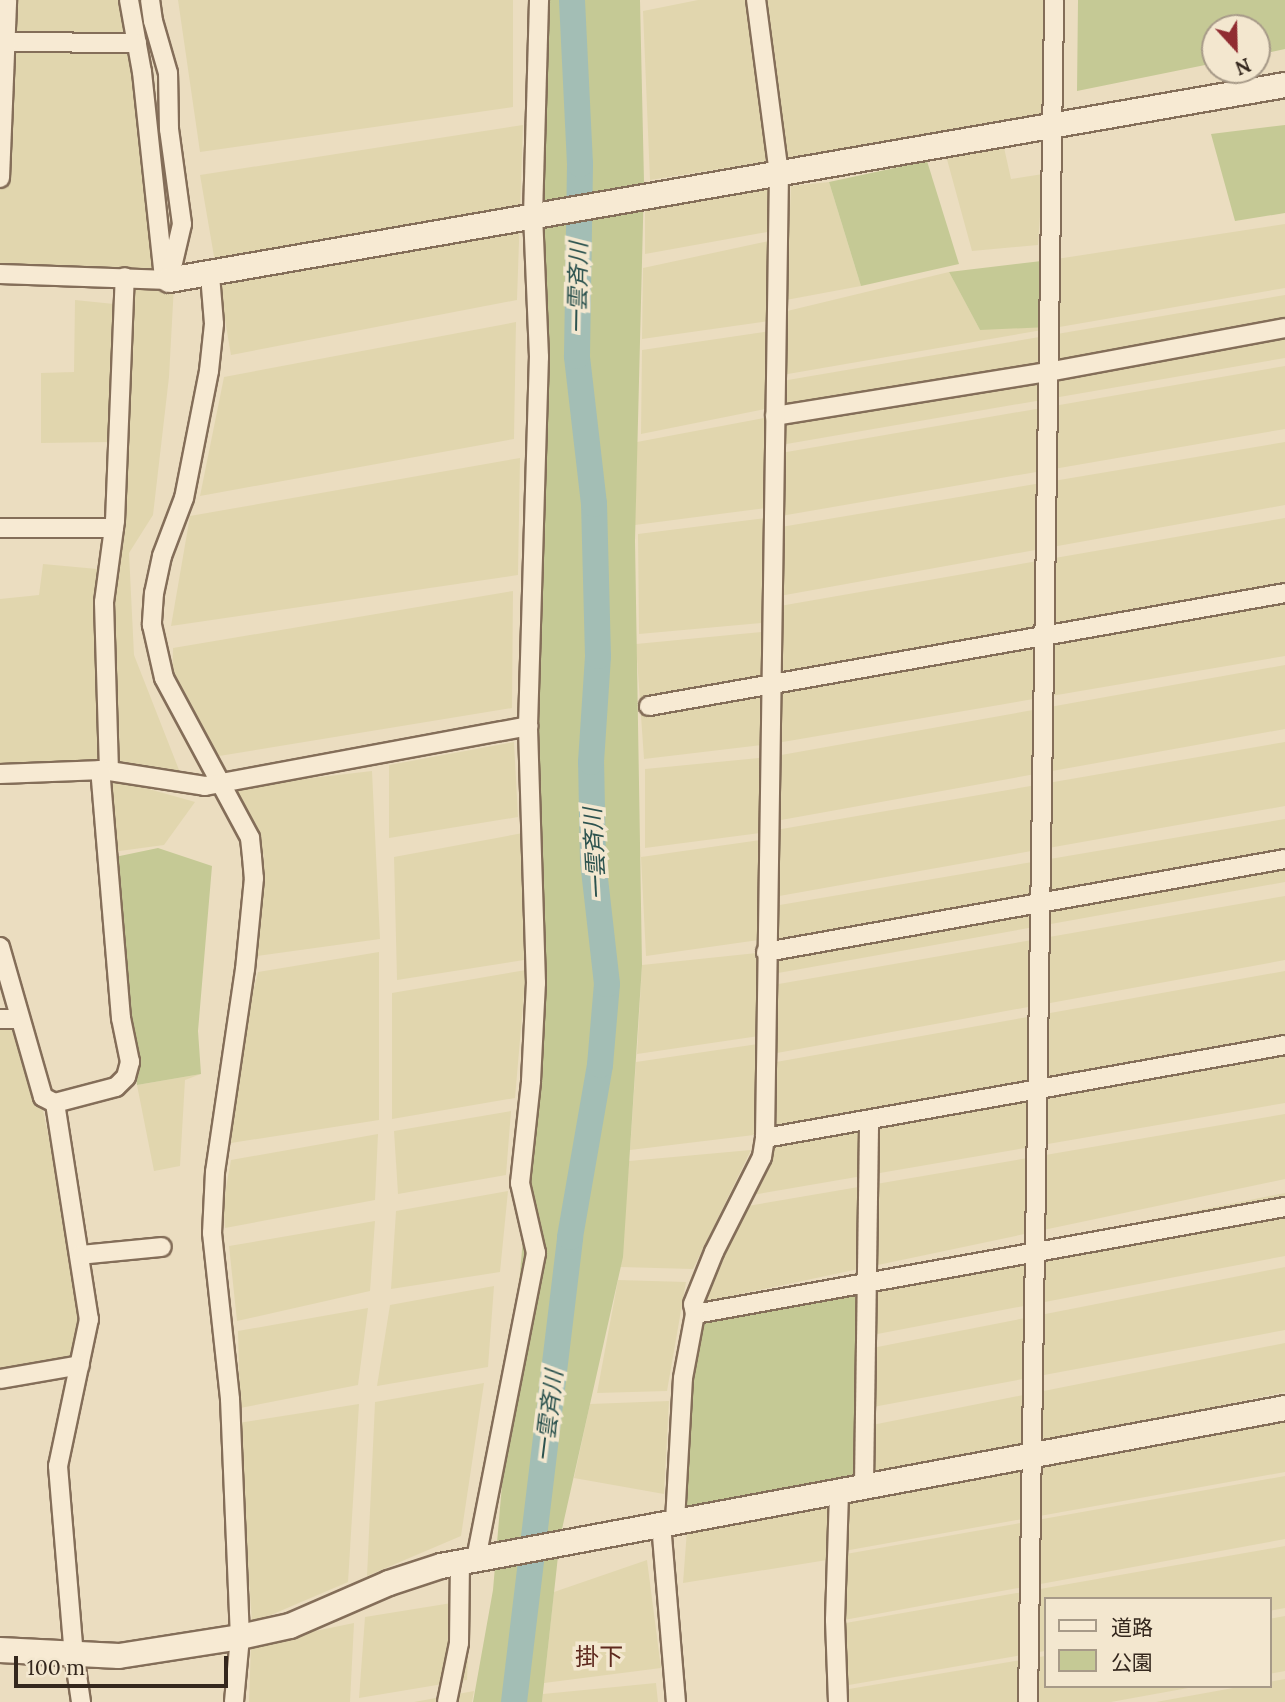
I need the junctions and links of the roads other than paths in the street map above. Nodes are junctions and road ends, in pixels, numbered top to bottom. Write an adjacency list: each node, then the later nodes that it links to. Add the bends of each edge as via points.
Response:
1 (7, 0): 7 (street)
2 (129, 0): 8 (street)
3 (150, 0): 17 (street, via 168,73 169,129 182,224)
4 (539, 0): 13 (street)
5 (756, 0): 11 (street)
6 (1054, 0): 10 (street)
7 (3, 42): 8 (street); 12 (street)
8 (137, 43): 17 (street)
9 (1285, 85): 10 (street)
10 (1053, 125): 11 (street); 19 (street)
11 (779, 174): 13 (street); 20 (street)
12 (0, 178)
13 (533, 216): 15 (street); 27 (street, via 538,357)
14 (0, 274): 16 (street)
15 (210, 275): 17 (street); 30 (street, via 214,324 209,371 184,498 162,556 152,625 164,678)
16 (125, 277): 17 (street); 22 (street)
17 (167, 279)
18 (1285, 328): 19 (street)
19 (1048, 372): 20 (street); 24 (street)
20 (775, 416): 25 (street)
21 (0, 528): 22 (street)
22 (114, 528): 28 (street, via 104,602)
23 (1285, 593): 24 (street)
24 (1046, 635): 25 (street); 32 (street)
25 (772, 685): 26 (street); 34 (street)
26 (649, 706)
27 (528, 726): 30 (street); 55 (street, via 536,982 520,1183 536,1254)
28 (104, 771): 29 (street); 30 (street, via 205,786); 39 (street, via 121,1018 130,1062 127,1077 116,1087)
29 (0, 774)
30 (221, 784): 56 (street, via 250,838 254,878 215,1172 212,1233 230,1399)
31 (1285, 859): 32 (street)
32 (1040, 902): 34 (street); 38 (street)
33 (0, 947): 36 (street)
34 (766, 952): 41 (street)
35 (0, 1019): 36 (street)
36 (20, 1019): 39 (street, via 43,1097)
37 (1285, 1045): 38 (street)
38 (1037, 1091): 40 (street); 44 (street)
39 (55, 1103): 45 (street)
40 (869, 1120): 41 (street); 46 (street)
41 (765, 1138): 47 (street, via 762,1157 693,1304)
42 (1285, 1208): 44 (street)
43 (162, 1247): 45 (street)
44 (1037, 1253): 46 (street); 51 (street)
45 (80, 1255): 48 (street, via 89,1319)
46 (868, 1283): 47 (street); 52 (street)
47 (695, 1314): 54 (street, via 683,1378)
48 (80, 1365): 49 (street); 58 (street, via 58,1466)
49 (0, 1379)
50 (1285, 1408): 51 (street)
51 (1031, 1455): 52 (street); 64 (street)
52 (864, 1485): 53 (street)
53 (839, 1490): 54 (street); 63 (street)
54 (668, 1522): 55 (street); 62 (street)
55 (475, 1559): 56 (street, via 389,1583 290,1626); 61 (street)
56 (240, 1637): 58 (street, via 119,1656); 60 (street)
57 (0, 1650): 58 (street)
58 (74, 1655): 59 (street)
59 (81, 1702)
60 (234, 1702)
61 (447, 1702)
62 (676, 1702)
63 (838, 1702)
64 (1028, 1702)

